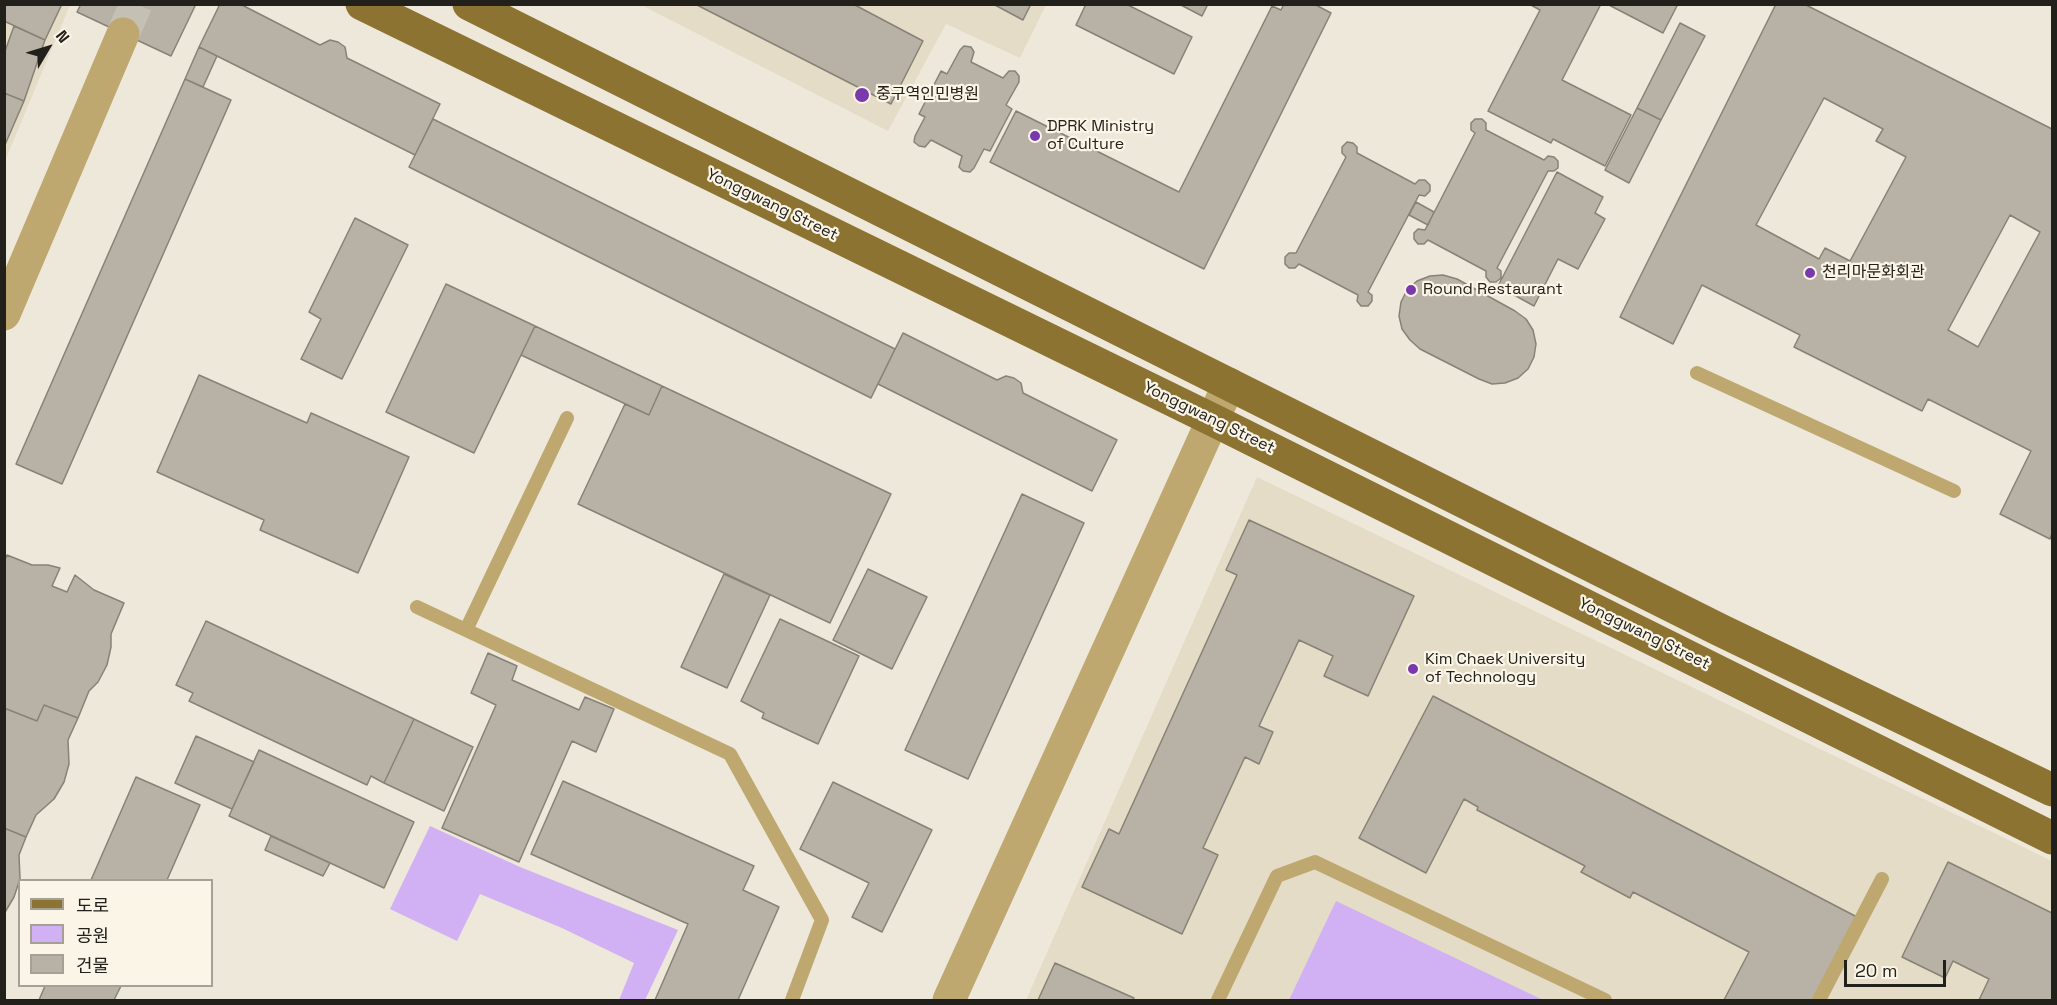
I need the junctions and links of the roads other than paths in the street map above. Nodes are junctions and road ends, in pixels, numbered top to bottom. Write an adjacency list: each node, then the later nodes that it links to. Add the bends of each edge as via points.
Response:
1 (362, 4): 8 (main road, Yonggwang Street)
2 (469, 4): 6 (main road)
3 (123, 34): 4 (street)
4 (4, 314)
5 (1697, 373): 9 (lane)
6 (1230, 384): 8 (street); 12 (main road, via 1720,630)
7 (567, 418): 11 (lane)
8 (1213, 420): 13 (main road, Yonggwang Street); 16 (street)
9 (1954, 491)
10 (417, 607): 11 (lane)
11 (466, 630): 15 (lane, via 730,753 822,920)
12 (2052, 790)
13 (2052, 838)
14 (1882, 879): 19 (lane)
15 (792, 1000)
16 (949, 1000)
17 (1218, 1000): 18 (lane, via 1277,876 1316,862)
18 (1605, 1000)
19 (1819, 1000)

